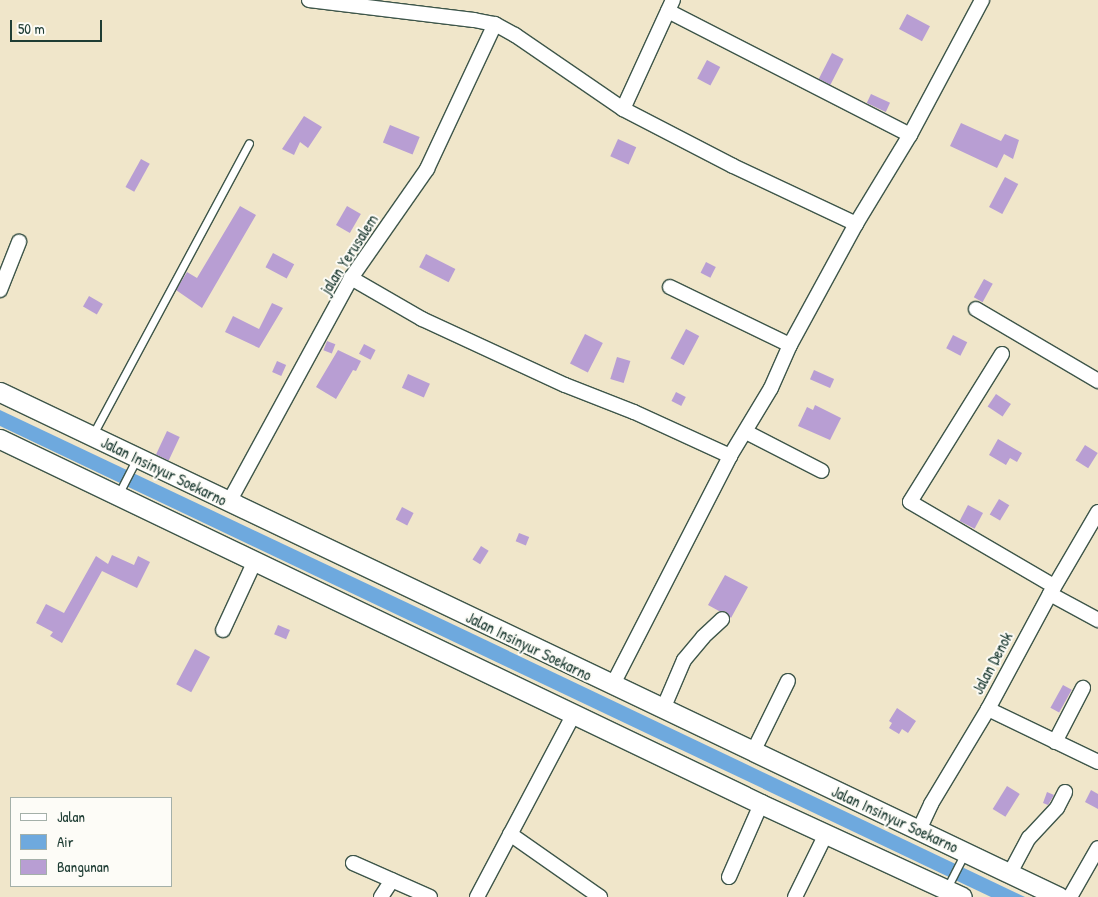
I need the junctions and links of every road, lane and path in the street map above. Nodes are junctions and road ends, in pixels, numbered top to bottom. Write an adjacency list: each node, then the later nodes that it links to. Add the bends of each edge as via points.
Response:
1 (309, 0): 4 (street)
2 (982, 0): 6 (street)
3 (671, 6): 5 (street); 6 (street)
4 (494, 24): 5 (street); 10 (street, jalan Yerusalem, via 427,169)
5 (623, 109): 8 (street, via 732,166)
6 (910, 135): 8 (street)
7 (249, 143): 19 (lane)
8 (856, 224): 14 (street)
9 (19, 242): 12 (street)
10 (351, 278): 21 (street, via 422,319); 25 (street, jalan Yerusalem)
11 (670, 287): 14 (street)
12 (0, 290)
13 (976, 308): 16 (street)
14 (790, 346): 18 (street)
15 (1002, 354): 28 (street, via 910,502)
16 (1098, 381)
17 (0, 392): 19 (street, Jalan Insinyur Soekarno)
18 (746, 432): 21 (street); 23 (street)
19 (92, 436): 22 (street, Jalan Insinyur Soekarno)
20 (0, 439): 24 (street)
21 (730, 456): 33 (street)
22 (134, 464): 24 (lane); 25 (street, Jalan Insinyur Soekarno)
23 (822, 471)
24 (121, 490): 27 (street)
25 (229, 502): 33 (street, Jalan Insinyur Soekarno)
26 (1098, 512): 28 (street, Jalan Denok)
27 (254, 563): 31 (street); 37 (street)
28 (1052, 590): 30 (street); 36 (street, Jalan Denok)
29 (722, 619): 35 (street, via 684,660)
30 (1098, 620)
31 (224, 630)
32 (788, 681): 39 (street)
33 (612, 686): 35 (street, Jalan Insinyur Soekarno)
34 (1083, 688): 38 (street)
35 (663, 709): 39 (street, Jalan Insinyur Soekarno)
36 (988, 709): 38 (street); 43 (street, Jalan Denok)
37 (574, 714): 42 (street); 44 (street)
38 (1055, 742): 40 (street)
39 (753, 752): 43 (street, Jalan Insinyur Soekarno)
40 (1098, 762)
41 (1065, 792): 49 (street, via 1057,808 1029,838)
42 (760, 804): 45 (street); 50 (street)
43 (919, 830): 47 (street, Jalan Insinyur Soekarno)
44 (510, 834): 55 (street); 56 (street)
45 (826, 834): 52 (street); 57 (street)
46 (1098, 848): 59 (street)
47 (962, 859): 49 (street, Jalan Insinyur Soekarno); 52 (lane)
48 (353, 863): 51 (street)
49 (1010, 873): 58 (street, Jalan Insinyur Soekarno)
50 (729, 877)
51 (392, 880): 53 (street); 54 (street)
52 (954, 891)
53 (381, 897)
54 (430, 897)
55 (478, 897)
56 (600, 897)
57 (794, 897)
58 (1059, 897)
59 (1070, 897)

